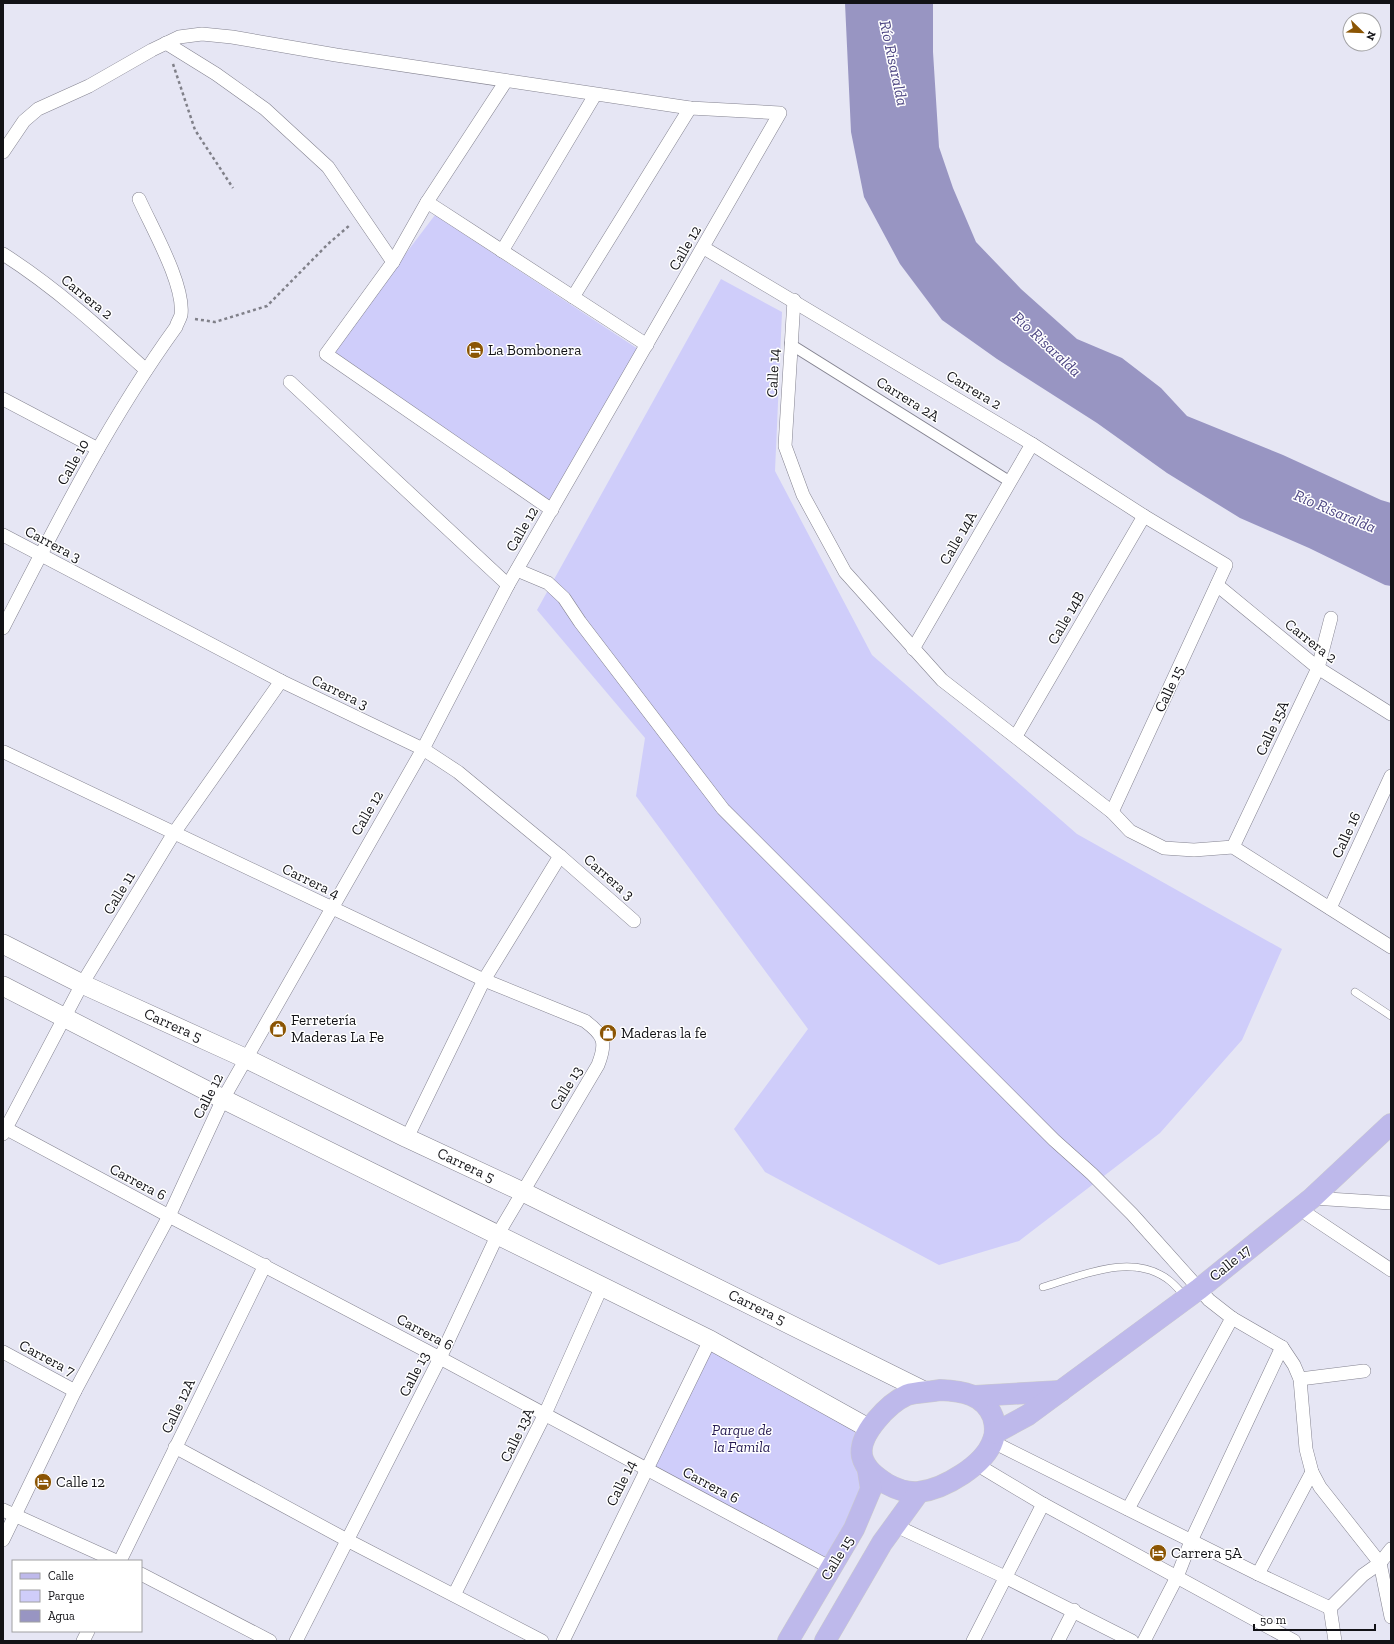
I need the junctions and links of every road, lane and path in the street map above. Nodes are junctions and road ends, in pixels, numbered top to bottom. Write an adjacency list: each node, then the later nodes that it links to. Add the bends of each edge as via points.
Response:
1 (166, 43): 2 (street, via 179,37 202,34 232,37); 5 (street, via 88,86 38,109 24,120); 6 (path, via 194,130); 9 (street, via 216,74 265,110 328,167)
2 (506, 81): 3 (street); 8 (street)
3 (594, 95): 4 (street); 11 (street)
4 (690, 108): 10 (street, Calle 12, via 780,113); 14 (street)
5 (3, 152)
6 (234, 188)
7 (139, 199): 16 (street, via 175,277)
8 (427, 202): 11 (street); 13 (street)
9 (361, 215): 13 (street); 16 (path, via 328,244 267,306 215,322)
10 (704, 248): 15 (street, Carrera 2); 18 (street, Calle 12)
11 (502, 251): 14 (street)
12 (3, 254): 19 (street, Carrera 2, via 59,294)
13 (393, 262): 25 (street, via 326,354)
14 (573, 297): 18 (street)
15 (794, 300): 17 (street, Calle 14); 22 (street, Carrera 2)
16 (181, 316): 19 (street, Calle 10)
17 (790, 344): 24 (street, Carrera 2A); 35 (street, Calle 14, via 785,446 803,495 845,572)
18 (647, 345): 25 (street, Calle 12)
19 (146, 370): 23 (street, Calle 10)
20 (290, 382): 31 (street)
21 (3, 399): 23 (street)
22 (1032, 444): 24 (street, Calle 14A); 26 (street, Carrera 2)
23 (98, 449): 28 (street, Calle 10)
24 (1009, 481): 35 (street, Calle 14A)
25 (552, 510): 30 (street, Calle 12)
26 (1144, 516): 29 (street, Carrera 2); 39 (street, Calle 14B)
27 (3, 535): 28 (street, Carrera 3)
28 (40, 555): 34 (street, Calle 10); 37 (street, Carrera 3)
29 (1226, 565): 32 (street, Calle 15)
30 (517, 570): 31 (street, Calle 12); 73 (street, via 548,583 564,598 723,809 1048,1134 1132,1214)
31 (508, 585): 40 (street, Calle 12)
32 (1217, 585): 36 (street, Carrera 2); 43 (street, Calle 15)
33 (1331, 618): 36 (street, Calle 15A)
34 (3, 628)
35 (912, 649): 39 (street, via 942,680)
36 (1318, 668): 38 (street, Carrera 2); 45 (street, Calle 15A)
37 (281, 681): 40 (street, Carrera 3); 44 (street, Calle 11)
38 (1391, 714)
39 (1016, 736): 43 (street)
40 (423, 749): 46 (street, Carrera 3, via 458,772); 47 (street, Calle 12)
41 (4, 752): 44 (street, Carrera 4)
42 (1391, 776): 48 (street, Calle 16)
43 (1112, 812): 45 (street, via 1130,831 1164,848 1194,850)
44 (174, 833): 47 (street, Carrera 4); 53 (street, Calle 11)
45 (1233, 847): 48 (street)
46 (560, 856): 49 (street, Carrera 3); 52 (street)
47 (331, 908): 52 (street, Carrera 4); 59 (street, Calle 12)
48 (1330, 908): 51 (street)
49 (634, 921)
50 (3, 944): 53 (main road, Carrera 5)
51 (1391, 947)
52 (484, 980): 58 (street, Carrera 4, via 584,1021 597,1030); 63 (street)
53 (82, 984): 57 (street, Calle 11); 59 (main road, Carrera 5)
54 (3, 986): 57 (main road)
55 (1355, 992): 56 (lane)
56 (1391, 1016)
57 (64, 1017): 60 (main road); 62 (street, Calle 11)
58 (603, 1039): 64 (street, Calle 13, via 604,1051 598,1065)
59 (247, 1059): 60 (street, Calle 12); 63 (main road, Carrera 5)
60 (223, 1099): 67 (street, Calle 12); 68 (main road)
61 (1391, 1124): 65 (main road, Calle 17)
62 (4, 1130): 67 (street, Carrera 6)
63 (407, 1138): 64 (main road, Carrera 5)
64 (523, 1192): 68 (street, Calle 13); 83 (main road, Carrera 5)
65 (1305, 1203): 66 (street); 70 (street); 73 (main road, Calle 17)
66 (1391, 1203)
67 (169, 1216): 69 (street, Carrera 6); 81 (street, Calle 12)
68 (498, 1234): 71 (main road); 78 (street, Calle 13)
69 (266, 1266): 78 (street, Carrera 6); 88 (street, Calle 12A)
70 (1391, 1270)
71 (602, 1286): 75 (main road); 85 (street, Calle 13A)
72 (1043, 1287): 73 (lane, via 1112,1268 1133,1266 1152,1271)
73 (1193, 1293): 74 (street); 82 (main road, Calle 17)
74 (1232, 1318): 76 (street); 95 (street)
75 (710, 1340): 86 (main road); 90 (street, Calle 14)
76 (1282, 1347): 80 (street); 101 (street)
77 (3, 1352): 81 (street, Carrera 7)
78 (440, 1358): 85 (street, Carrera 6); 100 (street, Calle 13)
79 (1364, 1371): 80 (street)
80 (1300, 1379): 92 (street, via 1306,1449)
81 (75, 1391): 97 (street, Calle 12)
82 (1061, 1391): 84 (main road); 87 (main road, Calle 17)
83 (926, 1392): 84 (main road, via 953,1391); 86 (main road, via 907,1395 891,1405)
84 (975, 1396): 87 (main road, via 985,1403 991,1412)
85 (545, 1414): 90 (street, Carrera 6); 111 (street, Calle 13A)
86 (870, 1429): 91 (main road, via 862,1455)
87 (994, 1437): 89 (main road); 95 (street)
88 (175, 1447): 100 (street); 104 (street, Calle 12A)
89 (976, 1464): 93 (main road, via 956,1478); 94 (street)
90 (646, 1468): 106 (street, Carrera 6); 120 (street, Calle 14)
91 (868, 1470): 93 (main road, via 894,1488); 106 (main road, Calle 15, via 871,1489 854,1529)
92 (1312, 1472): 105 (street, via 1320,1487); 107 (street)
93 (919, 1492): 98 (main road, Calle 15)
94 (1044, 1504): 109 (street); 110 (street)
95 (1128, 1509): 101 (street)
96 (3, 1510): 97 (street)
97 (15, 1516): 99 (street, Calle 12); 103 (street)
98 (894, 1525): 109 (street); 122 (main road, Calle 15)
99 (3, 1540)
100 (348, 1540): 111 (street); 118 (street, Calle 13)
101 (1191, 1541): 107 (street); 110 (street)
102 (1391, 1549): 105 (street)
103 (114, 1560)
104 (120, 1560)
105 (1380, 1562): 112 (street); 114 (street)
106 (831, 1568): 121 (main road, Calle 15)
107 (1258, 1574): 112 (street)
108 (142, 1575): 117 (street)
109 (1005, 1577): 113 (street); 123 (street)
110 (1177, 1577): 126 (street); 127 (street)
111 (454, 1595): 119 (street)
112 (1330, 1608): 128 (street)
113 (1074, 1610): 124 (street); 125 (street)
114 (1391, 1616)
115 (88, 1632): 116 (street)
116 (83, 1641)
117 (270, 1641)
118 (296, 1641)
119 (542, 1641)
120 (563, 1641)
121 (788, 1641)
122 (825, 1641)
123 (973, 1641)
124 (1058, 1641)
125 (1132, 1641)
126 (1144, 1641)
127 (1294, 1641)
128 (1335, 1641)

